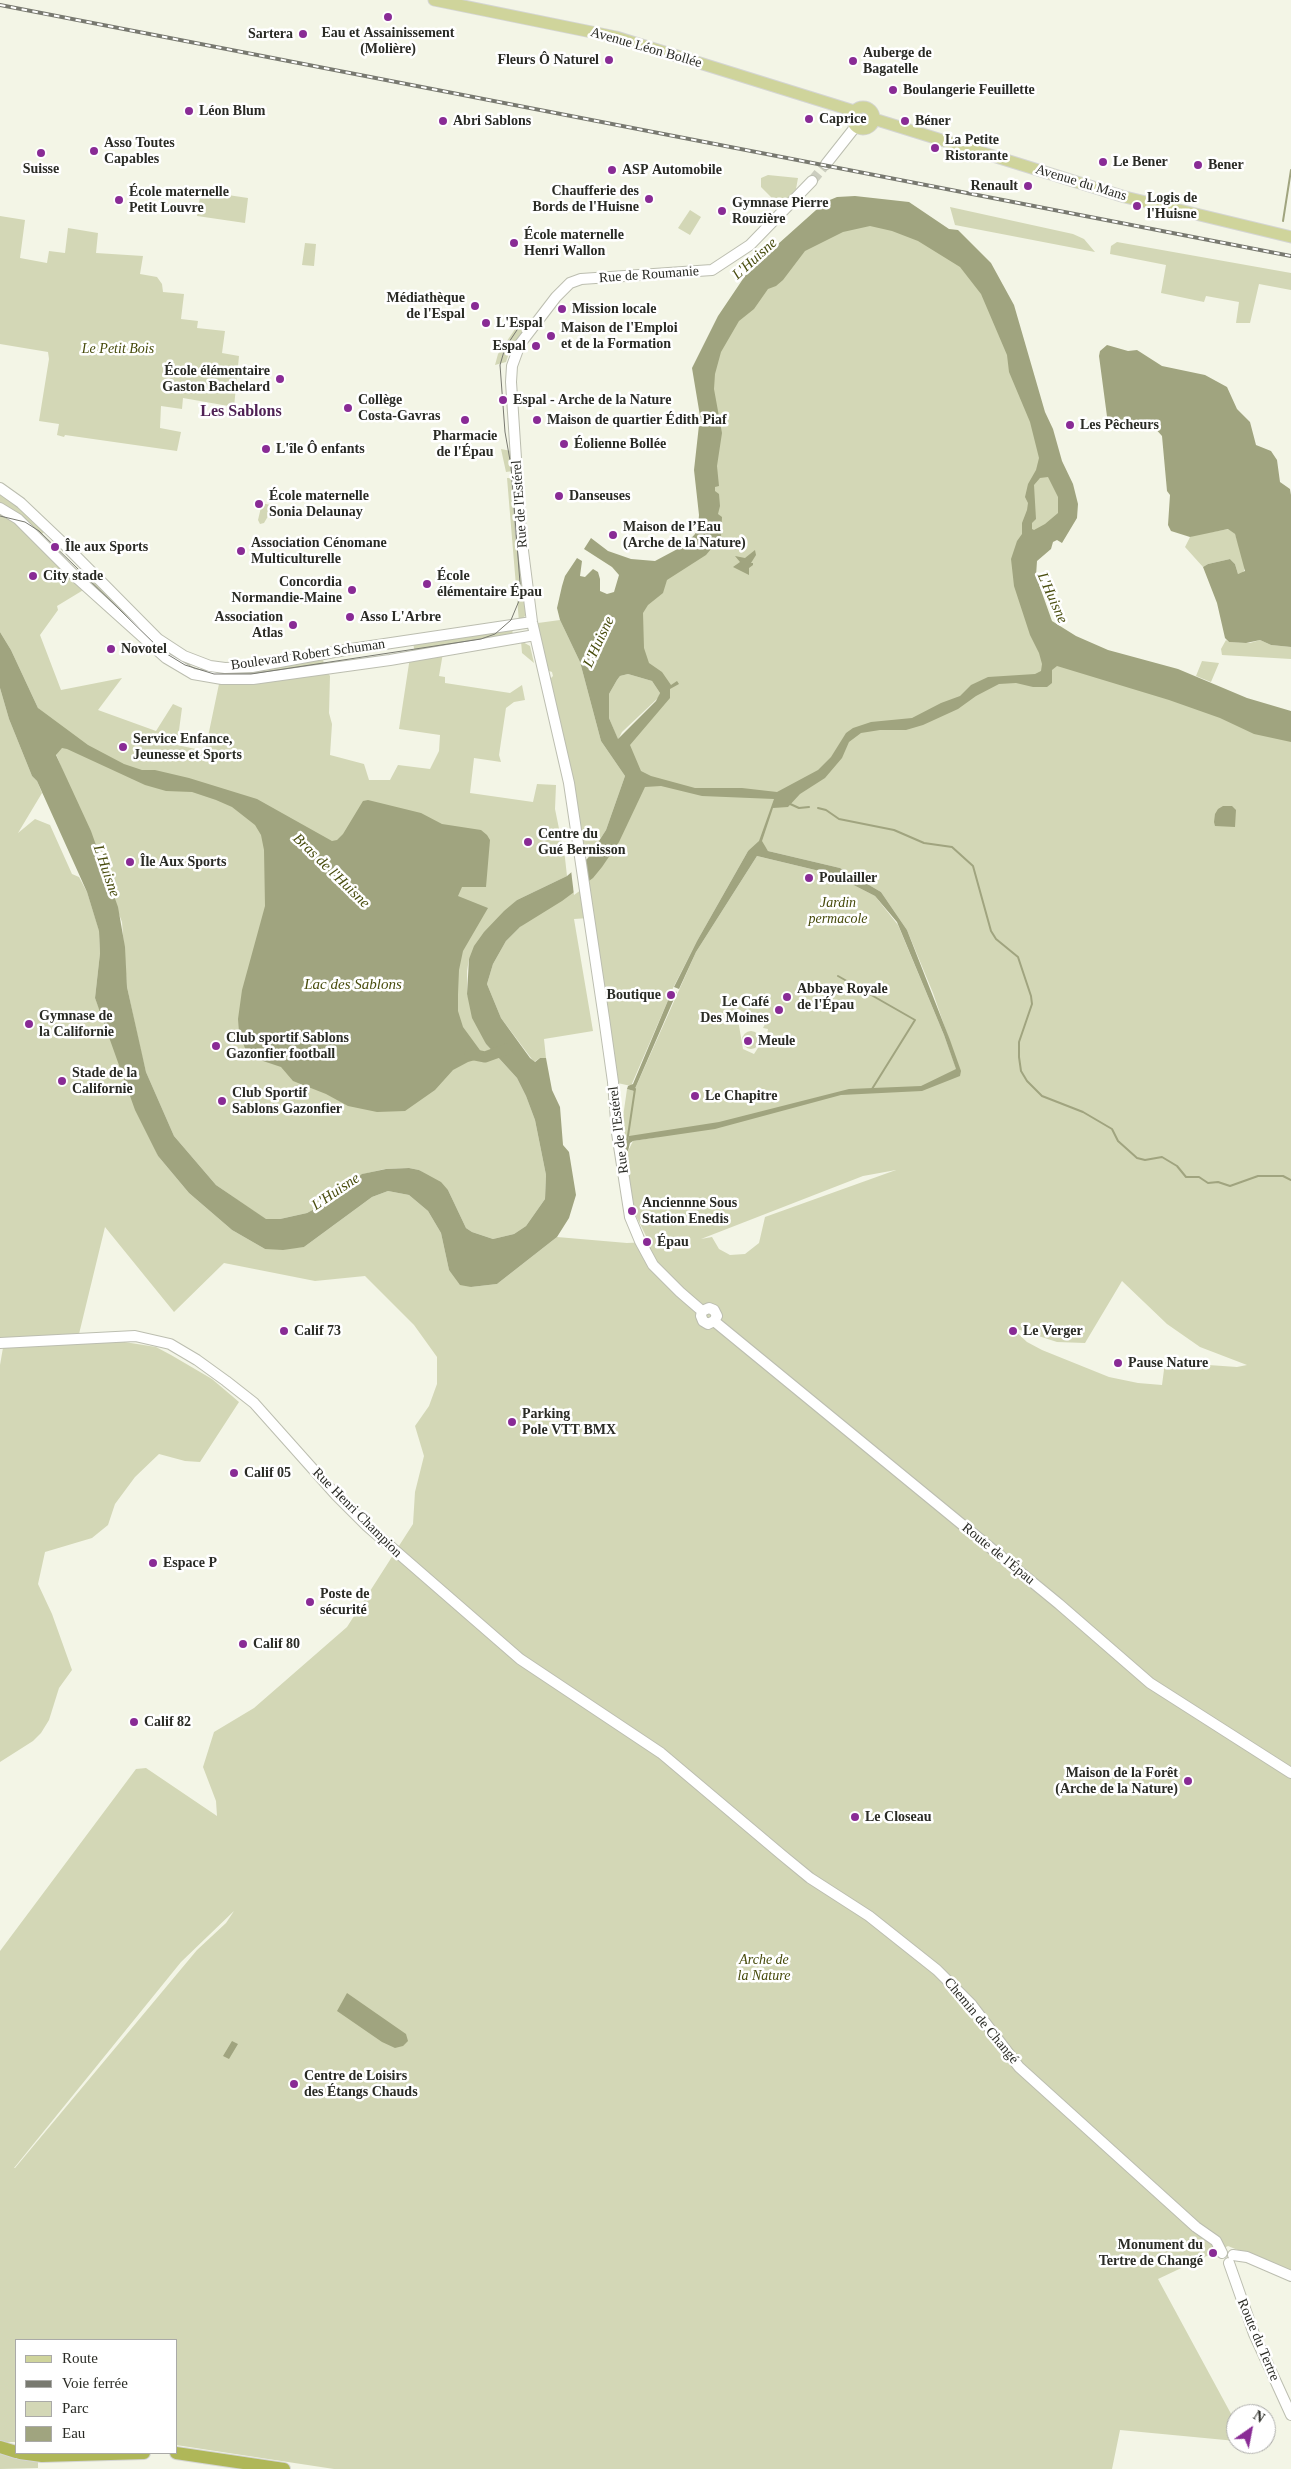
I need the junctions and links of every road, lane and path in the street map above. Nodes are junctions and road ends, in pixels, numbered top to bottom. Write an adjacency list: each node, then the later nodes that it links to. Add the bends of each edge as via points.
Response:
1 (434, 0): 2 (main road, Avenue Léon Bollée, via 616,37)
2 (854, 111): 3 (main road, via 860,107 867,108); 4 (main road, via 852,120)
3 (874, 118): 4 (main road, via 866,128); 7 (main road, Avenue du Mans, via 1118,195)
4 (856, 126): 5 (street)
5 (826, 164)
6 (811, 182): 8 (street, Rue de Roumanie, via 750,245 720,266 702,272 581,279 570,283)
7 (1291, 237)
8 (535, 324): 11 (street, Rue de l'Estérel, via 516,352 511,380 521,535)
9 (0, 488): 11 (street, Boulevard Robert Schuman, via 61,541 158,639 184,656 210,666 252,667)
10 (0, 508): 12 (street, Boulevard Robert Schuman, via 18,519 78,579 166,658 193,674 222,679 253,679)
11 (532, 622): 12 (street, Rue de l'Estérel)
12 (535, 635): 13 (street, Rue de l'Estérel, via 569,783 630,1217 653,1265 702,1310 700,1316 703,1321 708,1324)
13 (714, 1321): 15 (street, Route de l'Épau, via 1059,1604 1150,1683)
14 (0, 1342): 16 (street, Rue Henri Champion, via 135,1336 158,1340 197,1360 254,1403 368,1526 520,1659 624,1727)
15 (1291, 1773)
16 (690, 1776): 17 (street, Chemin de Changé, via 810,1878 870,1916 937,1970 970,2004 1019,2067)
17 (1228, 2255): 18 (street, via 1247,2257); 19 (street, Route du Tertre, via 1254,2334)
18 (1291, 2276)
19 (1291, 2415)
20 (0, 2447): 21 (highway)
21 (15, 2451)
22 (178, 2453): 25 (highway)
23 (30, 2454): 24 (highway)
24 (110, 2454)
25 (284, 2469)

